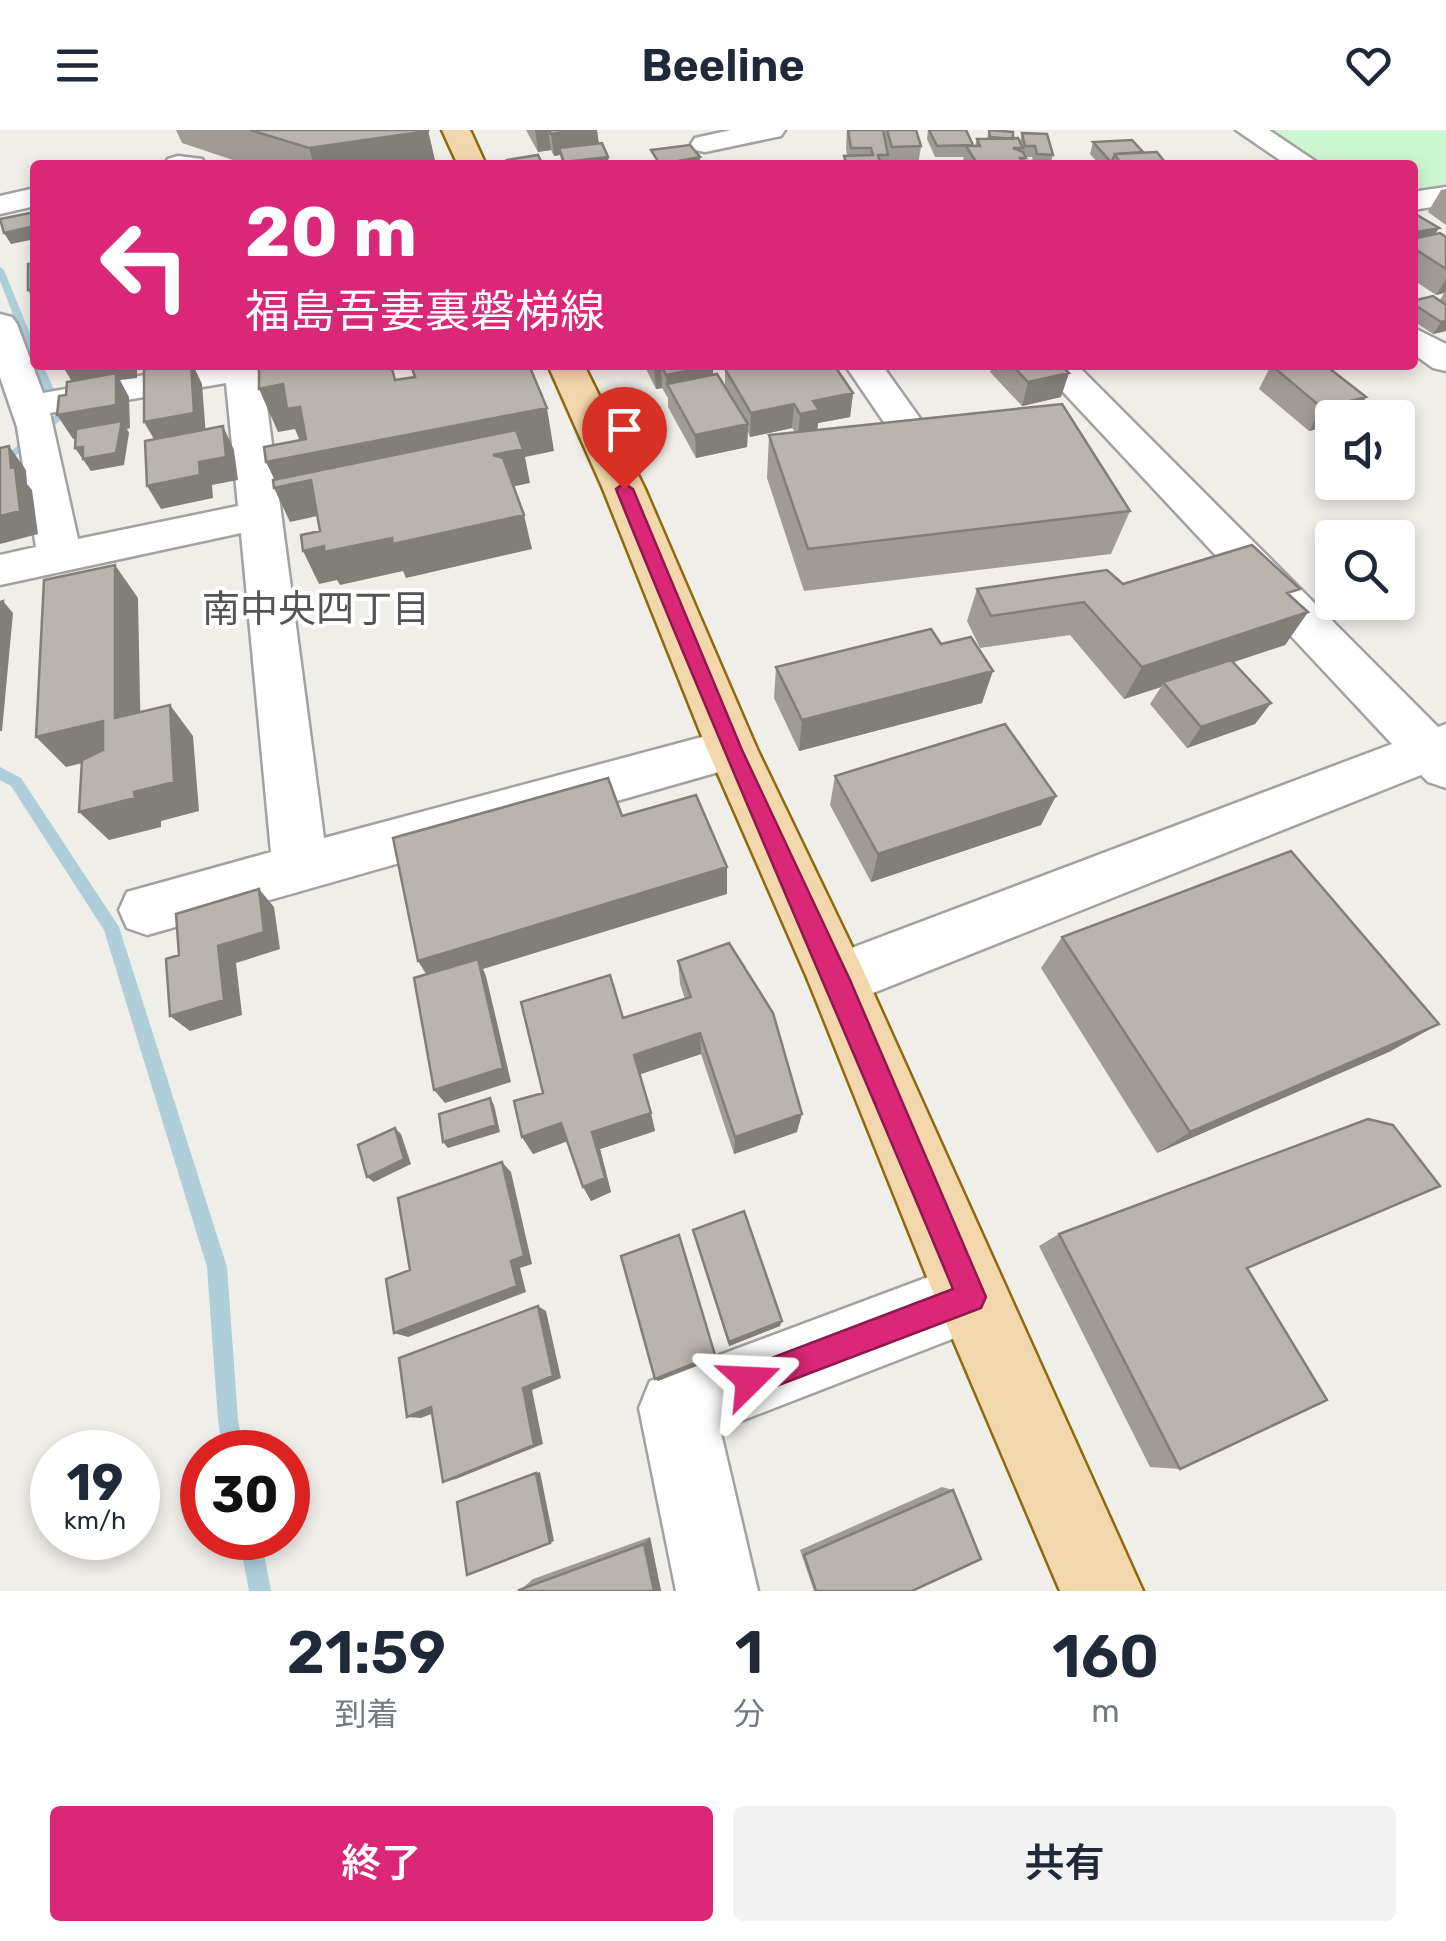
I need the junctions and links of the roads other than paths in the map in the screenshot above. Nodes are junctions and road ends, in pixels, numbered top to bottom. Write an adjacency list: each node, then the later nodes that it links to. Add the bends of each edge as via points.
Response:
1 (456, 130): 5 (main road)
2 (771, 130): 4 (street)
3 (1250, 130): 6 (street)
4 (707, 146)
5 (470, 160)
6 (1298, 160)
7 (1446, 196): 9 (street)
8 (30, 198): 10 (street)
9 (1418, 200)
10 (0, 205)
11 (0, 324): 19 (street)
12 (1418, 341): 13 (street)
13 (1446, 360)
14 (234, 370): 19 (street)
15 (250, 370): 21 (street)
16 (568, 370): 24 (main road)
17 (867, 370): 20 (street, via 921,447)
18 (1059, 370): 25 (street, via 1092,427)
19 (43, 418): 22 (street)
20 (997, 438)
21 (260, 515): 22 (street); 26 (street)
22 (60, 558): 23 (street)
23 (0, 570)
24 (732, 750): 26 (street); 28 (main road)
25 (1440, 754): 28 (street)
26 (300, 866): 27 (street)
27 (147, 910)
28 (838, 980): 29 (main road)
29 (971, 1297): 30 (street, via 677,1408); 31 (main road)
30 (718, 1591)
31 (1102, 1591)

